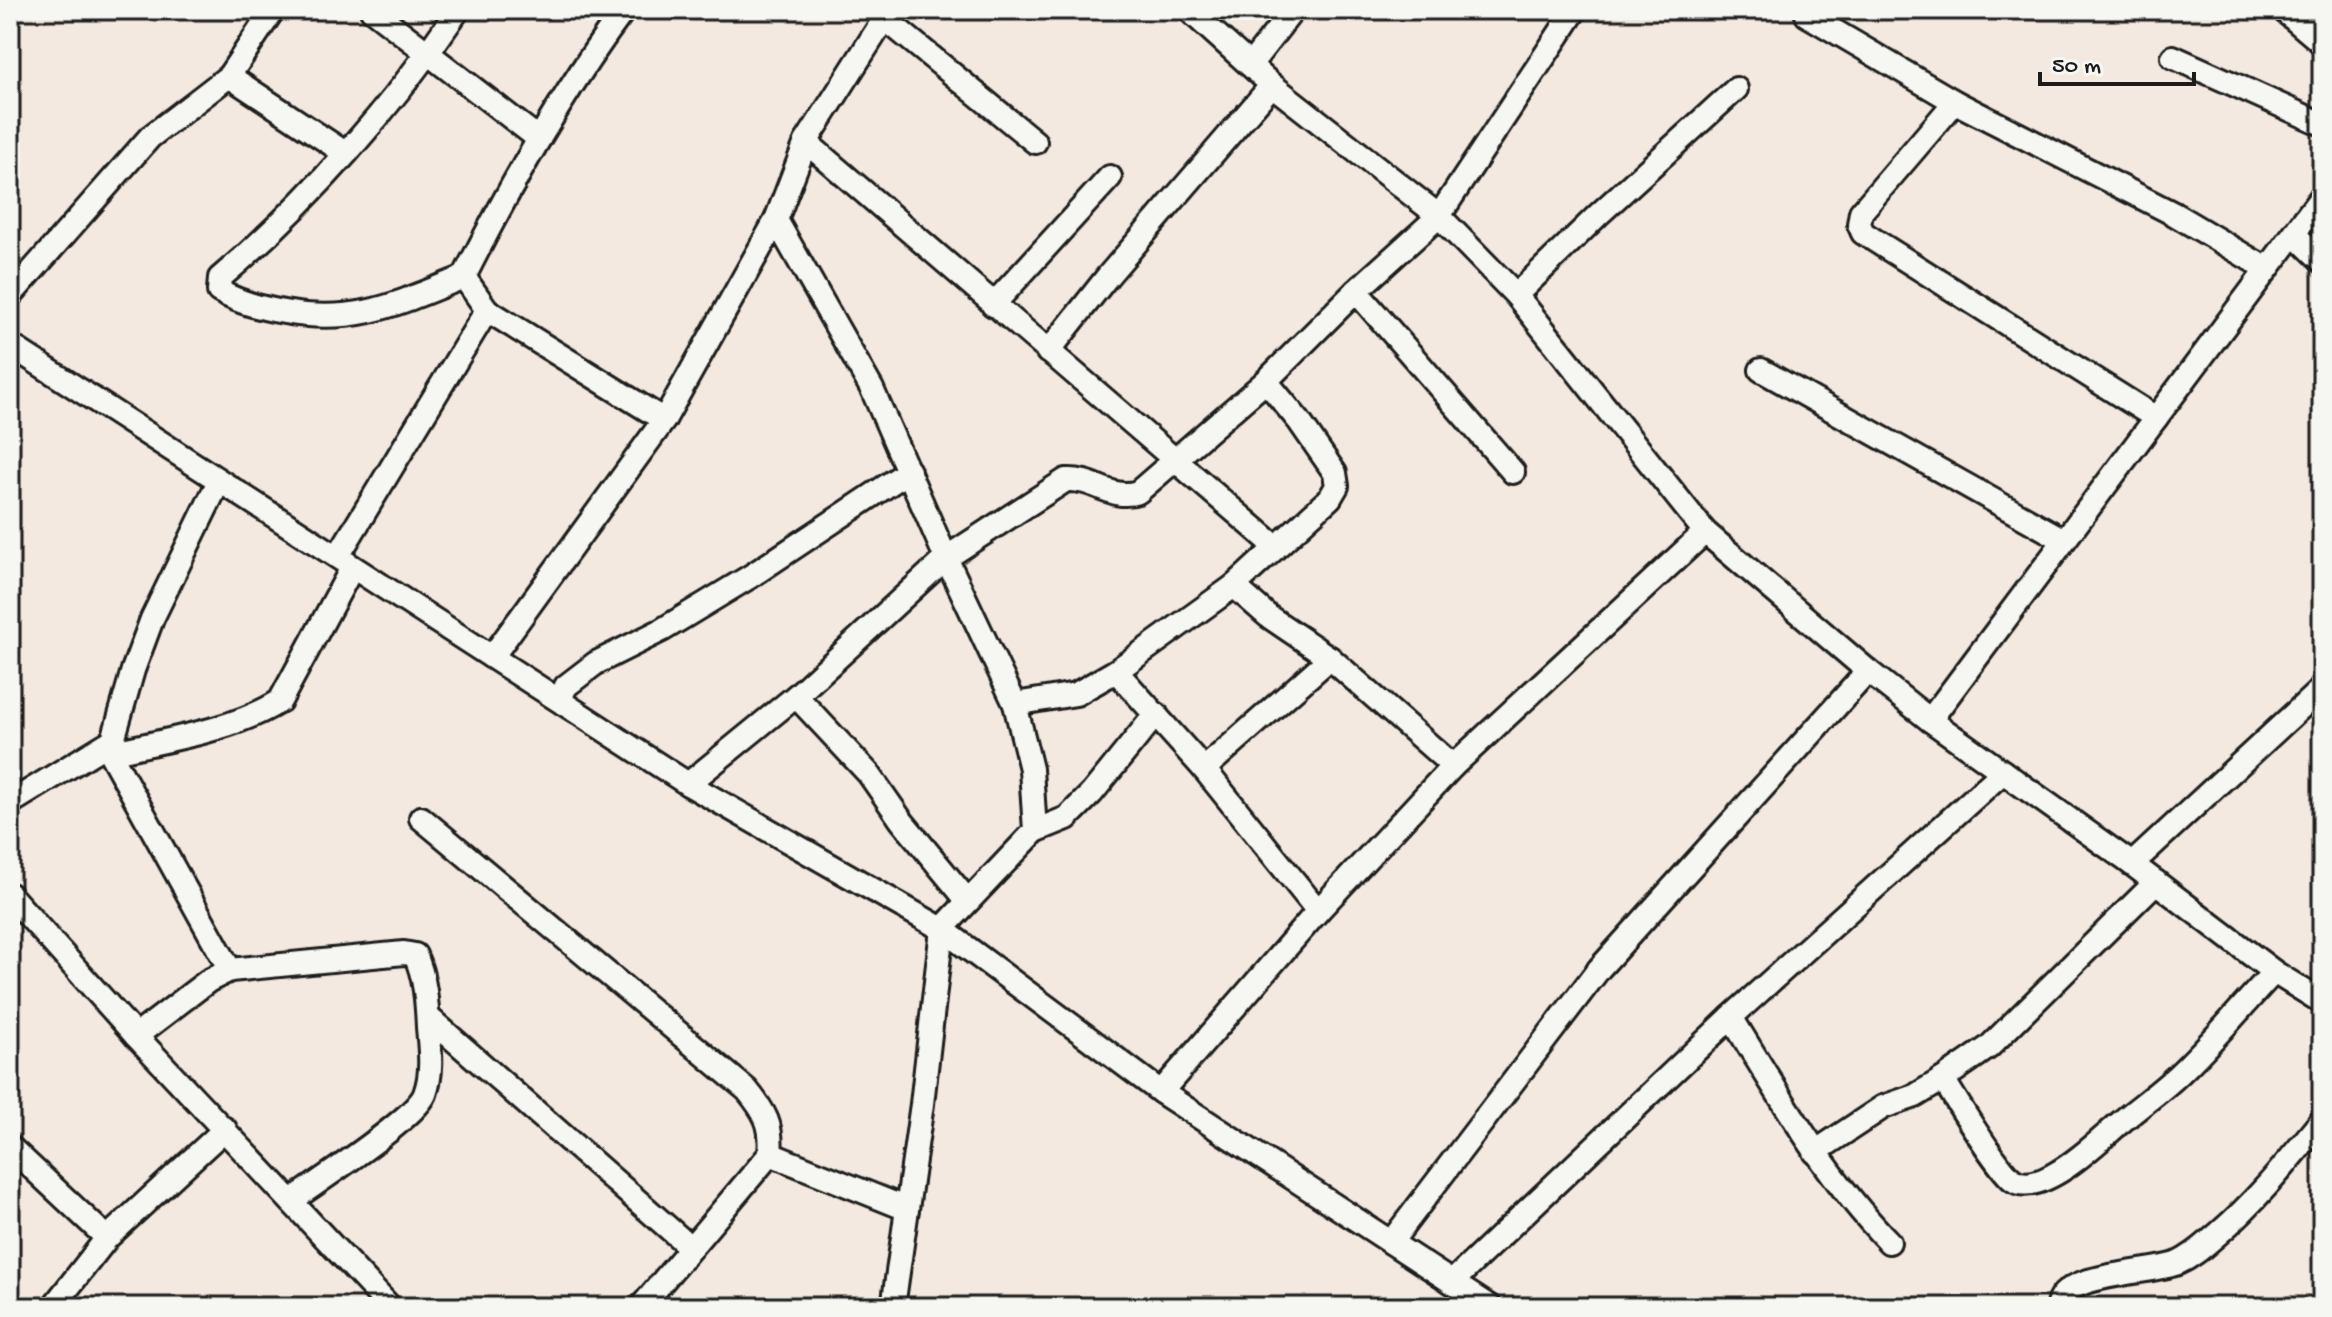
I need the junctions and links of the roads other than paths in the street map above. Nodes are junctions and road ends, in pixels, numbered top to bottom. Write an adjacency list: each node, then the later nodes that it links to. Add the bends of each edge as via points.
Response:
1 (273, 10): 15 (street)
2 (372, 10): 12 (street)
3 (458, 10): 12 (street)
4 (624, 10): 20 (street)
5 (1189, 10): 14 (street)
6 (1293, 10): 14 (street)
7 (1575, 10): 26 (street)
8 (2283, 10): 11 (street)
9 (887, 14): 21 (street); 22 (street)
10 (1807, 15): 18 (street)
11 (2322, 43)
12 (429, 53): 20 (street); 23 (street)
13 (2173, 57): 19 (street)
14 (1250, 65): 16 (street)
15 (229, 76): 23 (street); 34 (street, via 150,137)
16 (1272, 85): 26 (street); 38 (street)
17 (1736, 89): 33 (street)
18 (1955, 102): 30 (street, via 2174,214); 41 (street, via 1861,212 1863,233)
19 (2322, 124)
20 (539, 139): 31 (street)
21 (806, 142): 27 (street); 35 (street)
22 (1035, 142)
23 (345, 153): 31 (street, via 220,278 219,291 238,302 317,318 380,310)
24 (1110, 177): 35 (street)
25 (2322, 196): 28 (street)
26 (1439, 216): 32 (street); 33 (street)
27 (776, 220): 42 (street); 44 (street, via 872,389)
28 (2295, 235): 29 (street); 30 (street)
29 (2322, 261)
30 (2267, 269): 41 (street)
31 (464, 277): 36 (street)
32 (1356, 291): 40 (street); 45 (street)
33 (1516, 295): 47 (street)
34 (10, 296)
35 (993, 305): 38 (street)
36 (487, 310): 42 (street); 51 (street)
37 (10, 345): 46 (street)
38 (1048, 352): 43 (street)
39 (1761, 370): 48 (street)
40 (1266, 381): 43 (street); 49 (street, via 1335,473 1337,486)
41 (2156, 418): 48 (street)
42 (664, 420): 53 (street)
43 (1174, 459): 49 (street); 50 (street, via 1127,496 1082,479 1066,480)
44 (909, 471): 50 (street); 59 (street, via 751,576 596,663 566,686)
45 (1513, 472)
46 (219, 481): 51 (street); 63 (street, via 152,619)
47 (1705, 532): 56 (street); 64 (street)
48 (2064, 540): 62 (street)
49 (1275, 546): 52 (street)
50 (946, 558): 58 (street); 60 (street)
51 (345, 562): 53 (street); 63 (street, via 280,701 233,723)
52 (1234, 586): 54 (street); 55 (street)
53 (492, 657): 59 (street)
54 (1330, 658): 64 (street); 65 (street)
55 (1116, 671): 60 (street, via 1076,694); 61 (street)
56 (1868, 671): 62 (street); 93 (street, via 1599,969)
57 (2322, 688): 71 (street)
58 (796, 696): 67 (street); 74 (street, via 861,765)
59 (560, 700): 67 (street)
60 (1015, 704): 70 (street, via 1031,769)
61 (1156, 714): 65 (street); 70 (street, via 1067,818)
62 (1930, 720): 66 (street)
63 (111, 747): 68 (street); 77 (street)
64 (1453, 766): 75 (street)
65 (1204, 769): 75 (street)
66 (2003, 772): 71 (street); 81 (street)
67 (688, 784): 76 (street)
68 (10, 803)
69 (421, 818): 89 (street, via 747,1090 766,1113)
70 (1035, 831): 74 (street)
71 (2132, 864): 72 (street)
72 (2156, 882): 78 (street); 83 (street, via 1989,1047)
73 (10, 895): 82 (street)
74 (967, 900): 76 (street)
75 (1318, 911): 84 (street)
76 (942, 929): 84 (street); 91 (street)
77 (230, 970): 80 (street, via 415,955); 82 (street)
78 (2274, 972): 79 (street); 83 (street, via 2177,1076 2084,1156 2030,1183 2014,1181 2001,1166)
79 (2322, 1002)
80 (428, 1017): 90 (street, via 431,1070 424,1097 407,1116); 95 (street)
81 (1731, 1017): 88 (street); 96 (street)
82 (136, 1036): 86 (street)
83 (1943, 1079): 88 (street, via 1883,1107)
84 (1161, 1092): 93 (street)
85 (2322, 1120): 102 (street, via 2249,1207 2197,1252 2177,1263 2067,1288)
86 (225, 1129): 90 (street); 92 (street)
87 (10, 1147): 92 (street)
88 (1815, 1152): 94 (street)
89 (770, 1154): 91 (street); 95 (street)
90 (291, 1201): 98 (street)
91 (907, 1209): 100 (street)
92 (107, 1238): 97 (street)
93 (1391, 1242): 96 (street)
94 (1889, 1242)
95 (690, 1247): 99 (street)
96 (1452, 1282): 101 (street)
97 (53, 1307)
98 (390, 1307)
99 (641, 1307)
100 (893, 1307)
101 (1490, 1307)
102 (2058, 1307)

